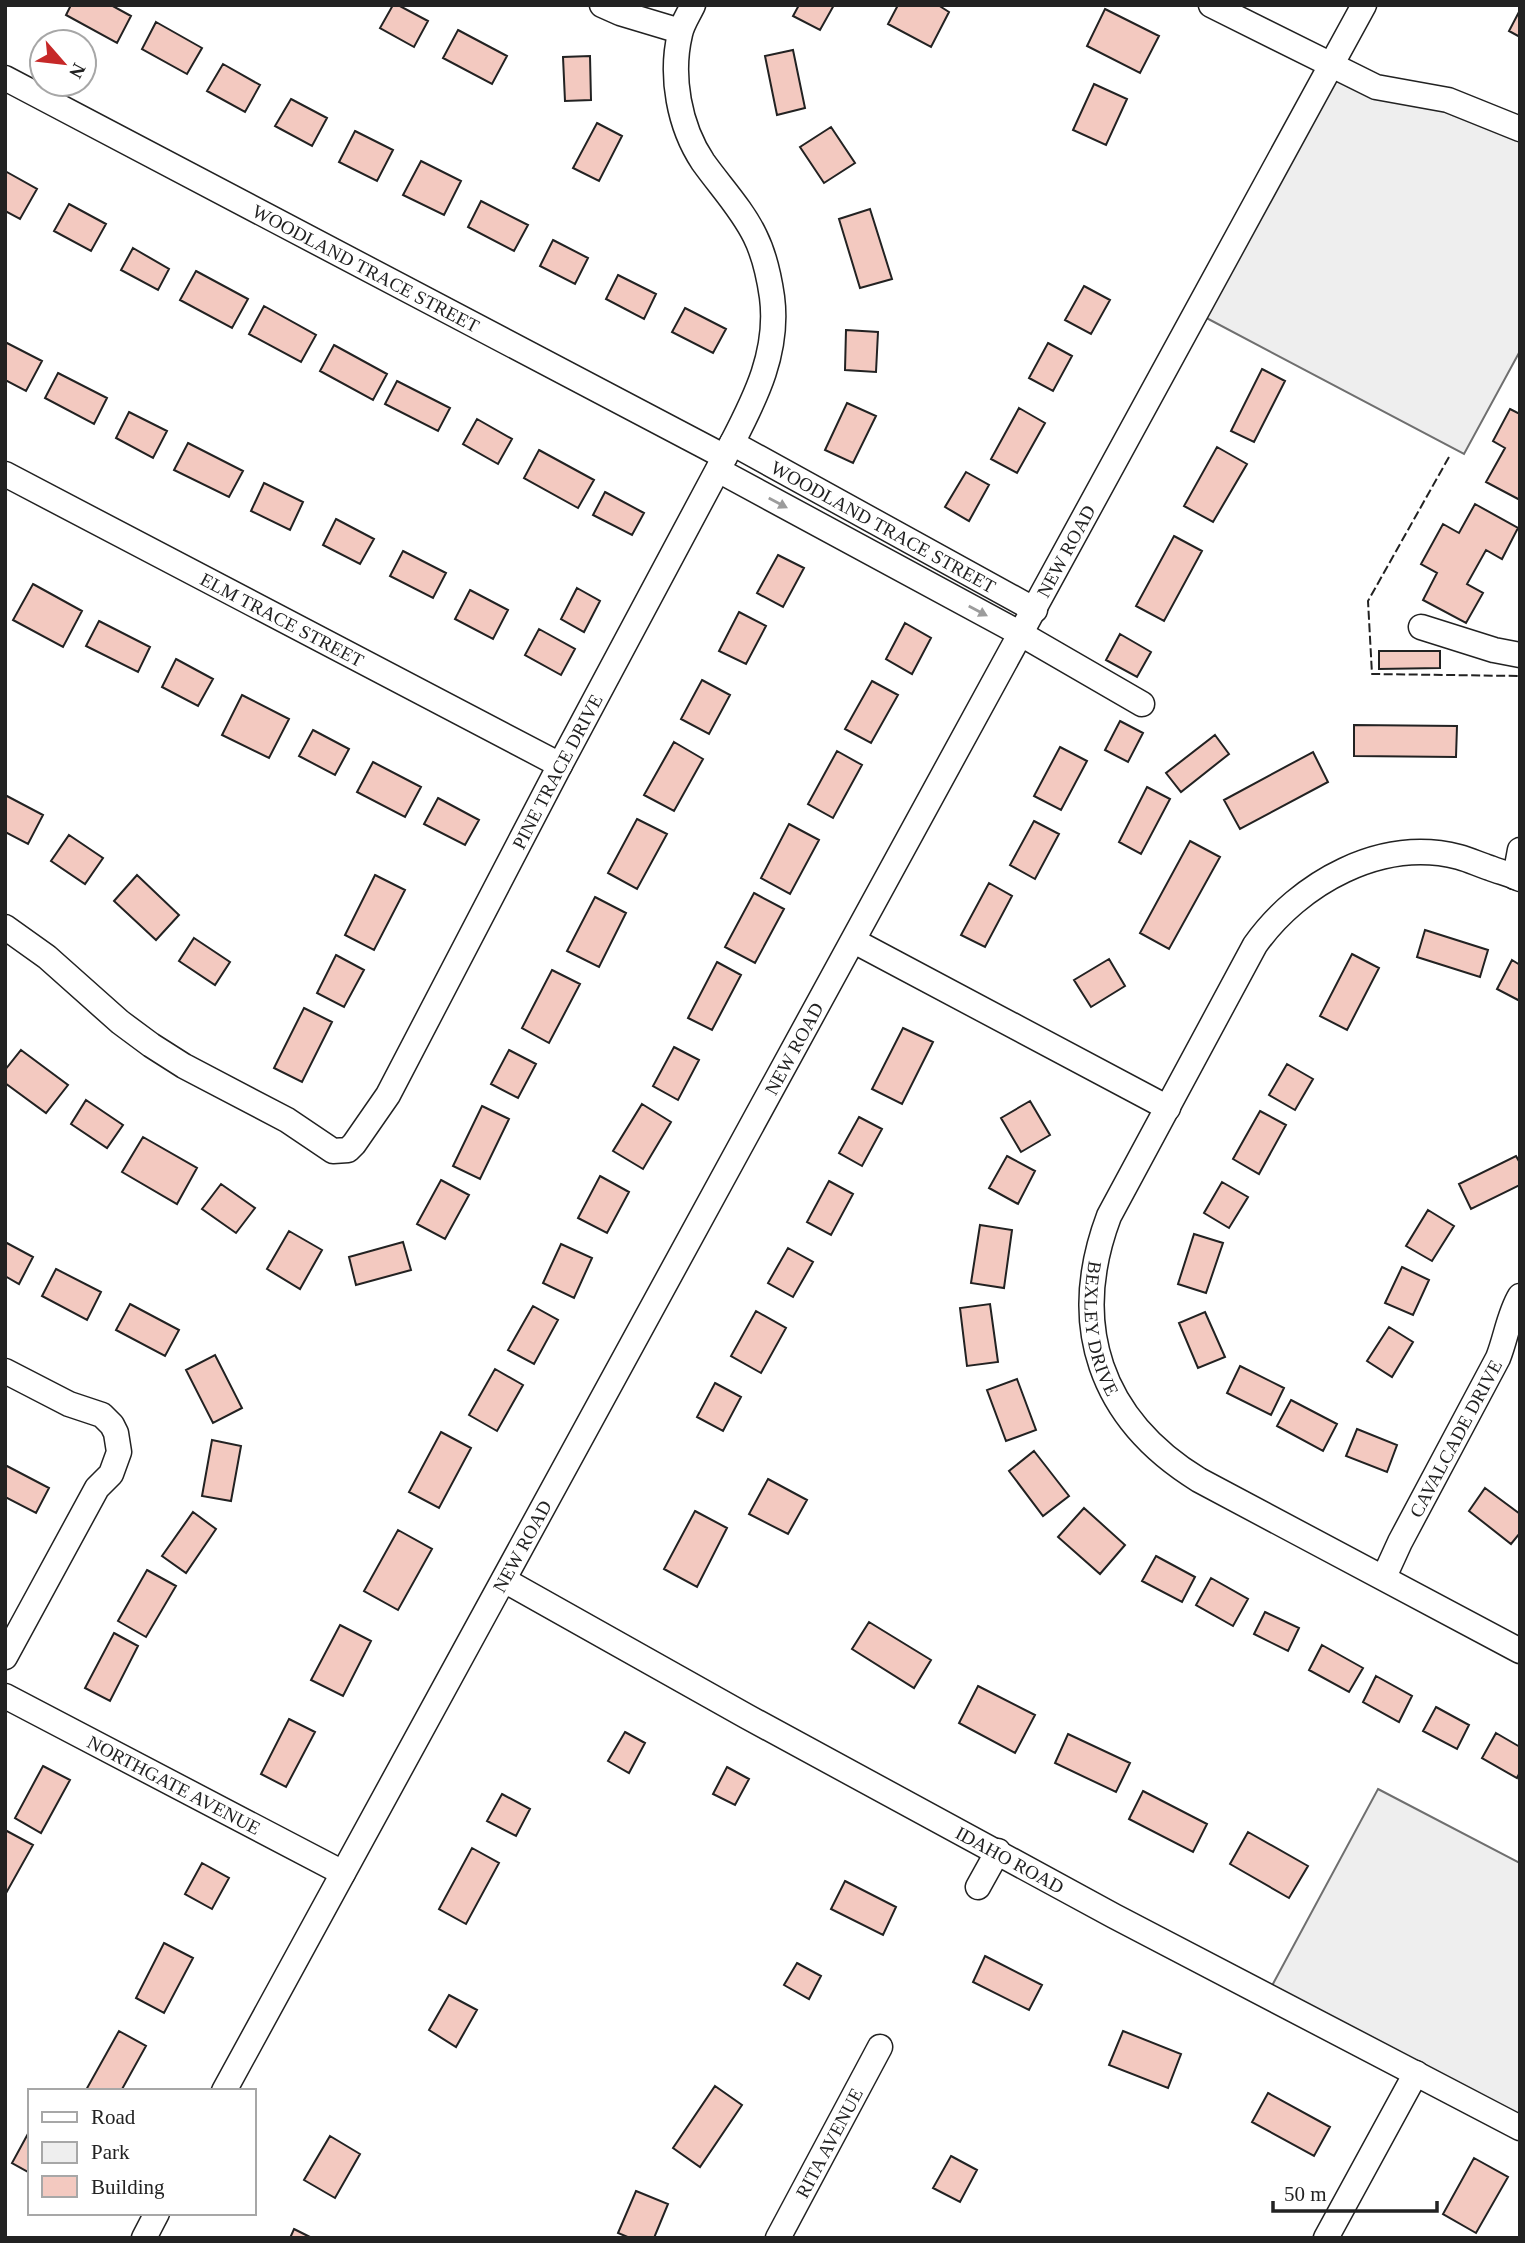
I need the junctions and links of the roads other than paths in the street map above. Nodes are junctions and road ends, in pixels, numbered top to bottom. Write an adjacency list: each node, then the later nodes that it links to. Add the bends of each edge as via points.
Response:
1 (602, 5): 5 (street)
2 (693, 5): 5 (street, PINE TRACE DRIVE)
3 (1211, 5): 6 (street)
4 (1364, 5): 6 (street, NEW ROAD)
5 (680, 31): 9 (street, PINE TRACE DRIVE, via 676,78 685,126 702,160 755,236 773,299 773,335 765,374)
6 (1332, 65): 8 (street, via 1376,87 1448,100); 11 (street, NEW ROAD)
7 (5, 78): 9 (street, WOODLAND TRACE STREET)
8 (1520, 129)
9 (725, 457): 11 (street, WOODLAND TRACE STREET); 13 (street, WOODLAND TRACE STREET, one-way to 13); 16 (street, PINE TRACE DRIVE)
10 (5, 474): 16 (street, ELM TRACE STREET)
11 (1035, 610): 13 (street, NEW ROAD)
12 (1421, 627): 14 (street)
13 (1021, 634): 15 (street, WOODLAND TRACE STREET); 20 (street, NEW ROAD)
14 (1520, 655)
15 (1142, 704)
16 (560, 765): 19 (street, PINE TRACE DRIVE, via 388,1095 348,1150 334,1151 151,1045)
17 (1520, 850): 18 (street)
18 (1517, 878): 21 (street, BEXLEY DRIVE, via 1458,857 1415,854 1362,863 1312,887 1279,914 1255,945)
19 (5, 927)
20 (854, 941): 21 (street); 25 (street, NEW ROAD)
21 (1168, 1108): 24 (street, BEXLEY DRIVE, via 1109,1216 1094,1263 1092,1328 1110,1387 1138,1431 1176,1465)
22 (1520, 1296): 24 (street, CAVALCADE DRIVE, via 1498,1358)
23 (5, 1371): 27 (street, via 69,1404 102,1415 112,1424 119,1446 111,1474 97,1488)
24 (1384, 1577): 26 (street, BEXLEY DRIVE)
25 (504, 1580): 29 (street, IDAHO ROAD); 30 (street, NEW ROAD)
26 (1520, 1651)
27 (5, 1657)
28 (5, 1696): 30 (street, NORTHGATE AVENUE)
29 (998, 1851): 31 (street); 33 (street, IDAHO ROAD)
30 (343, 1873): 34 (street, NEW ROAD)
31 (978, 1887)
32 (880, 2047): 38 (street, RITA AVENUE)
33 (1416, 2073): 35 (street, IDAHO ROAD); 39 (street)
34 (225, 2089)
35 (1520, 2128)
36 (156, 2215): 37 (street)
37 (144, 2238)
38 (778, 2238)
39 (1326, 2238)

